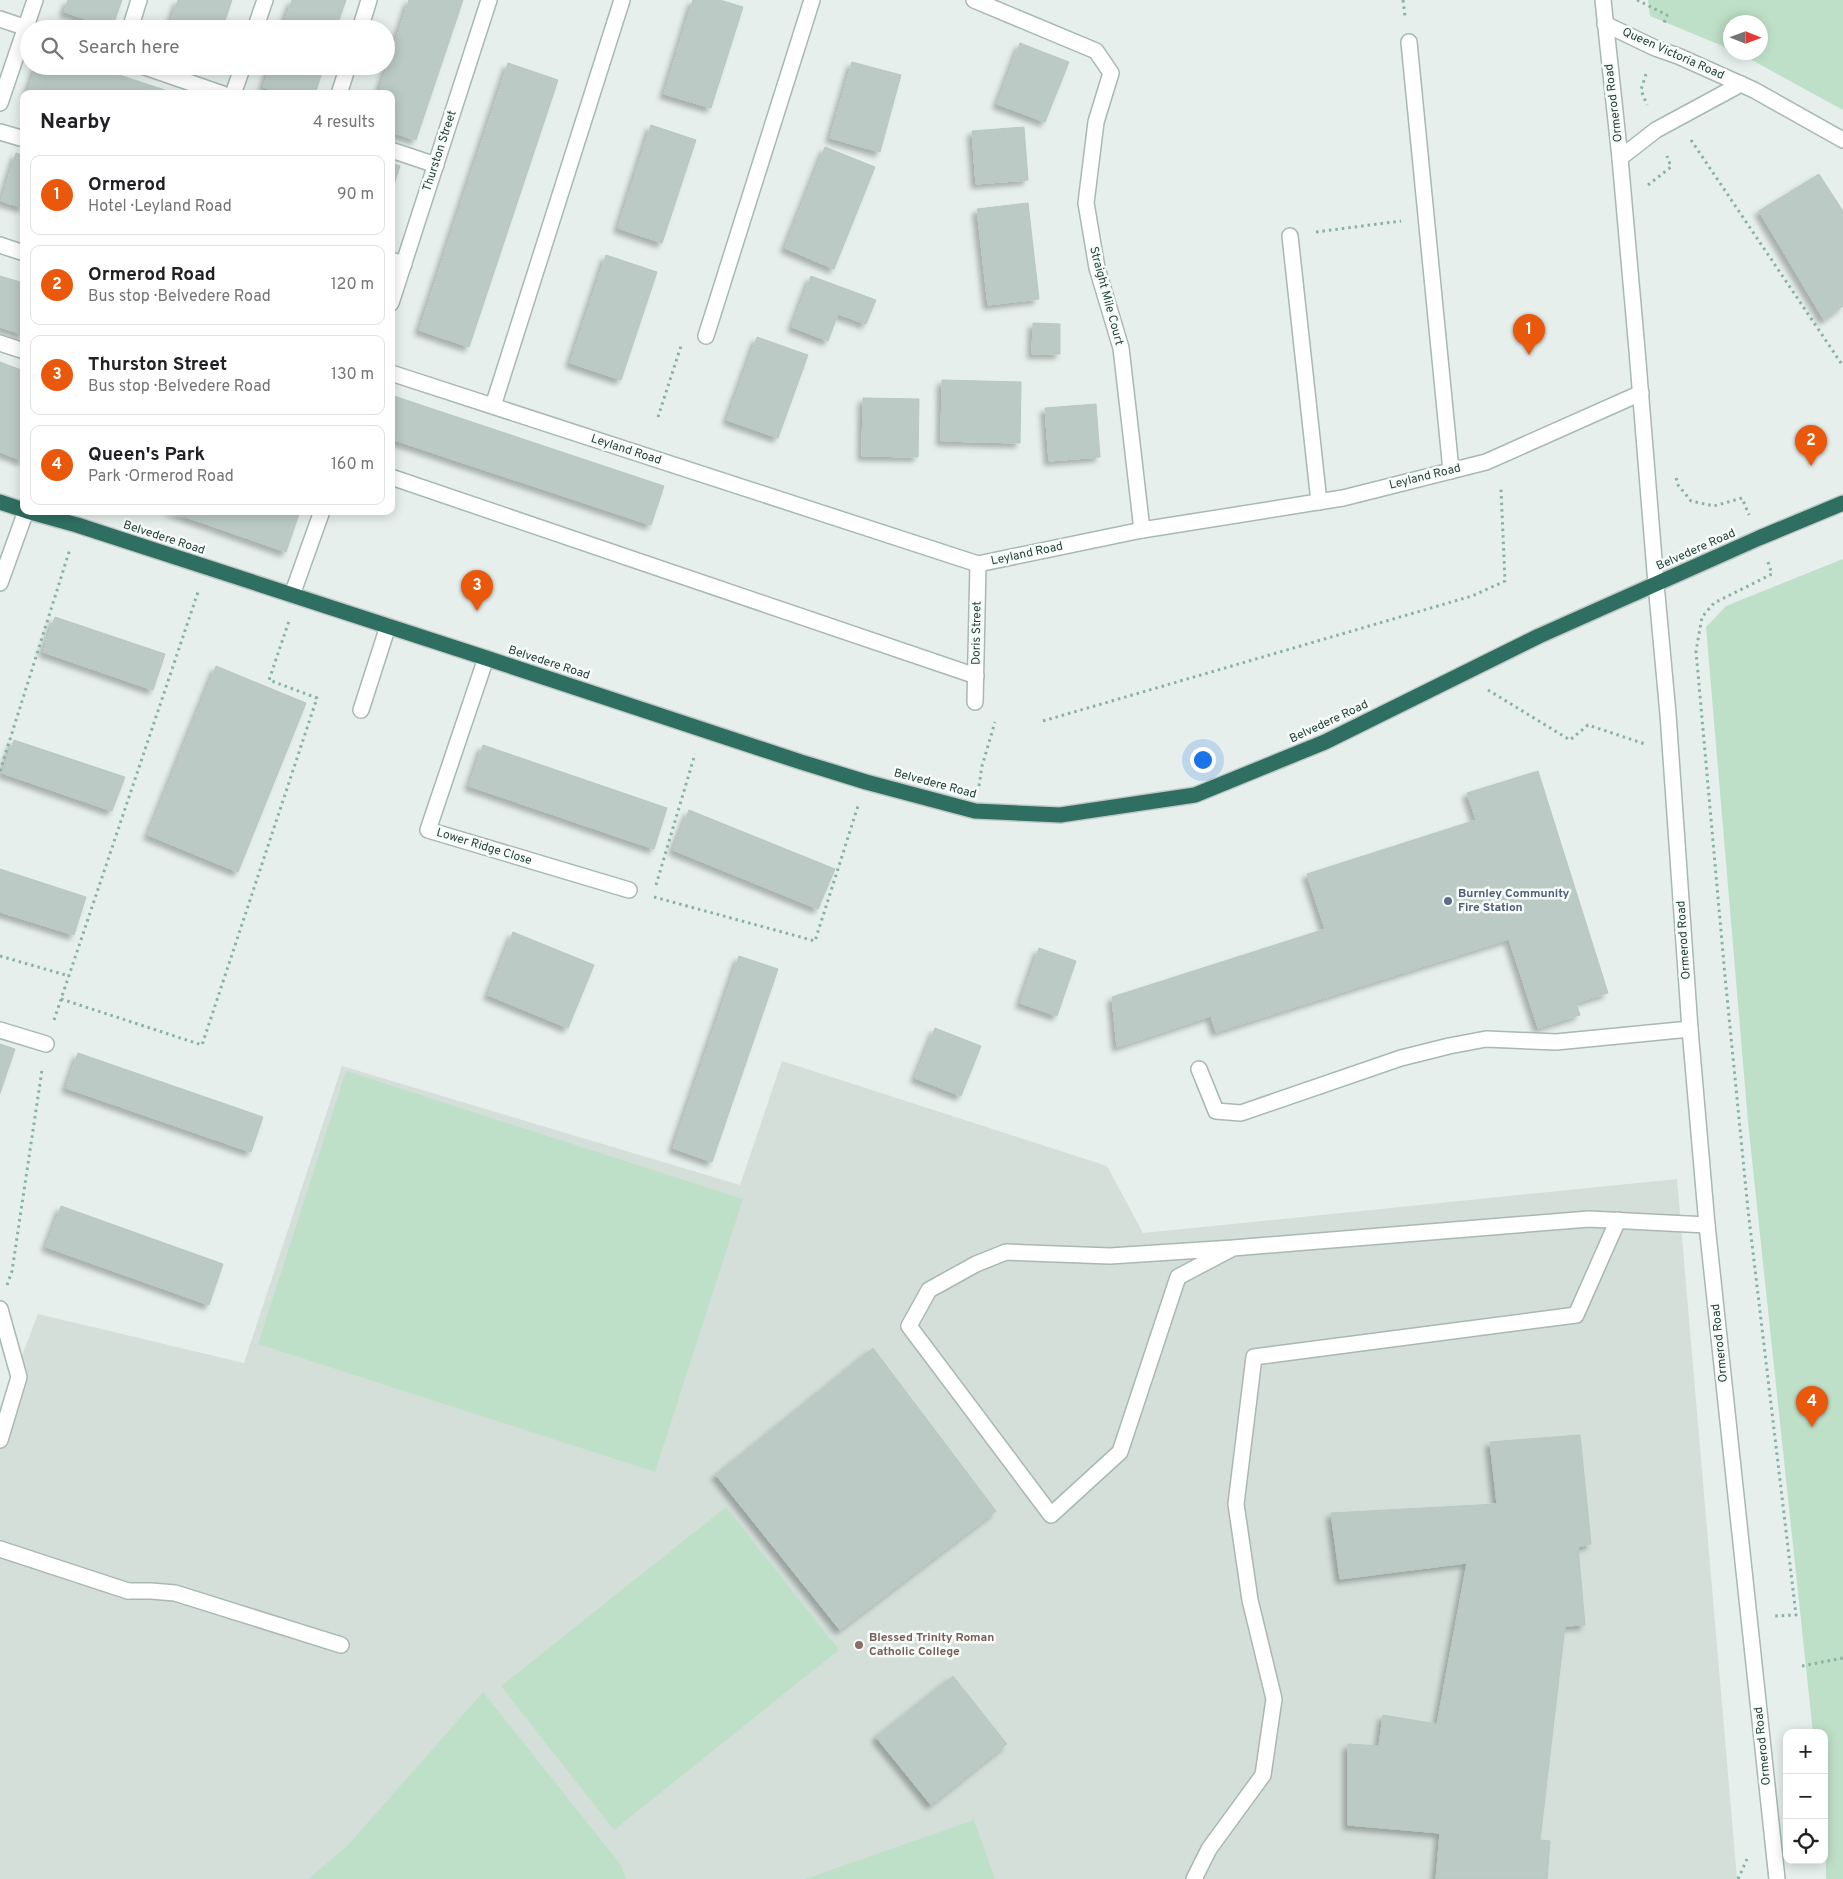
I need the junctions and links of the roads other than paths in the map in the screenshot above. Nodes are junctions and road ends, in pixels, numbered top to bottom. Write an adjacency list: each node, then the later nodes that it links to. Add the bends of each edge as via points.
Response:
1 (35, 0): 11 (street)
2 (139, 0): 12 (street)
3 (265, 0): 13 (street)
4 (369, 0): 14 (street)
5 (489, 0): 32 (street, Thurston Street)
6 (622, 0): 43 (street)
7 (812, 0): 38 (street)
8 (974, 0): 53 (street, Straight Mile Court, via 1096,51 1111,72 1096,122 1086,203 1097,268 1120,348)
9 (1603, 0): 15 (street, Ormerod Road)
10 (0, 19): 16 (street)
11 (30, 20)
12 (133, 20)
13 (258, 20)
14 (363, 20)
15 (1605, 24): 22 (street, Queen Victoria Road); 31 (street, Ormerod Road)
16 (20, 25)
17 (1409, 42): 44 (street)
18 (20, 49): 26 (street)
19 (168, 75): 23 (street)
20 (240, 75): 24 (street)
21 (345, 75): 25 (street)
22 (1741, 84): 29 (street, Queen Victoria Road); 31 (street, Queen Victoria Road, via 1656,130)
23 (212, 90)
24 (234, 90)
25 (340, 90)
26 (0, 102)
27 (0, 132): 28 (street)
28 (20, 138)
29 (1843, 140)
30 (395, 151): 32 (street)
31 (1620, 158): 42 (street, Ormerod Road)
32 (436, 165): 36 (street, Thurston Street)
33 (1290, 236): 47 (street)
34 (0, 245): 35 (street)
35 (20, 252)
36 (398, 262): 37 (street, Thurston Street)
37 (395, 280)
38 (706, 336)
39 (0, 343): 40 (street)
40 (20, 350)
41 (395, 374): 43 (street, Leyland Road)
42 (1641, 393): 44 (street, Leyland Road, via 1486,462); 56 (street, Ormerod Road)
43 (493, 406): 54 (street, Leyland Road)
44 (1451, 471): 47 (street, Leyland Road)
45 (395, 478): 60 (street)
46 (0, 502): 49 (highway, Belvedere Road)
47 (1319, 502): 53 (street, Leyland Road)
48 (1843, 502): 56 (highway, Belvedere Road)
49 (20, 509)
50 (25, 515): 55 (street)
51 (41, 515): 57 (highway, Belvedere Road)
52 (321, 515): 57 (street)
53 (1142, 530): 54 (street, Leyland Road)
54 (978, 564): 60 (street, Doris Street)
55 (0, 583)
56 (1656, 584): 59 (highway, Belvedere Road, via 1538,636 1325,742 1195,795 1060,816 975,811 866,782); 64 (street, Ormerod Road)
57 (295, 596): 58 (highway, Belvedere Road)
58 (388, 626): 59 (highway, Belvedere Road); 62 (street)
59 (486, 658): 63 (street, Lower Ridge Close, via 428,830)
60 (976, 676): 61 (street, Doris Street)
61 (975, 702)
62 (361, 710)
63 (629, 890)
64 (1690, 1029): 67 (street, via 1556,1042 1486,1039 1401,1058 1241,1113 1216,1111); 69 (street, Ormerod Road)
65 (0, 1030): 66 (street)
66 (46, 1044)
67 (1198, 1069)
68 (1618, 1220): 69 (street); 70 (street, via 1589,1219); 75 (street, via 1576,1315 1254,1358 1236,1504 1250,1600 1274,1699 1263,1775 1209,1849)
69 (1707, 1225): 76 (street, Ormerod Road)
70 (1233, 1248): 70 (street, via 1178,1277 1120,1452 1051,1514 909,1326 929,1290 976,1264 1006,1252 1110,1256)
71 (0, 1309): 72 (street, via 19,1377)
72 (0, 1440)
73 (0, 1549): 74 (street, via 128,1591 175,1593)
74 (341, 1645)
75 (1194, 1879)
76 (1776, 1879)

